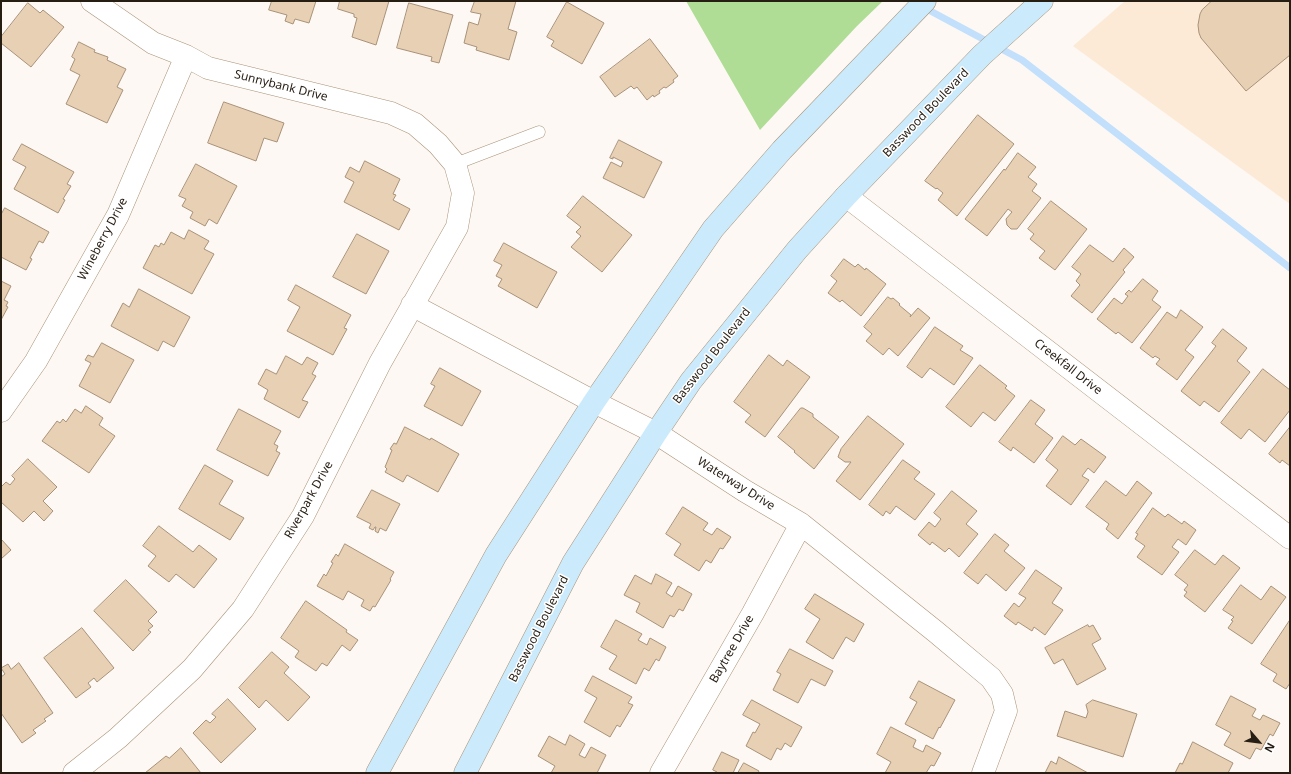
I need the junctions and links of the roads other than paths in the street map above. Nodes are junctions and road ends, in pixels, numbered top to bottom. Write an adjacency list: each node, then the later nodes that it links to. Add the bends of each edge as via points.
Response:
1 (92, 1): 4 (street, Sunnybank Drive, via 153,43)
2 (925, 1): 9 (main road, via 782,150 713,229)
3 (1036, 7): 7 (main road, Basswood Boulevard, via 982,55)
4 (186, 56): 6 (street, Sunnybank Drive, via 208,68 391,113 415,124 438,144); 10 (street, Wineberry Drive, via 118,215 36,361)
5 (539, 132): 6 (lane)
6 (457, 170): 8 (street, Riverpark Drive, via 463,192 457,227)
7 (846, 196): 11 (main road, Basswood Boulevard, via 797,250 691,381); 13 (street, Creekfall Drive)
8 (412, 305): 9 (street, Waterway Drive); 14 (street, Riverpark Drive, via 303,516 243,609 192,669 118,738)
9 (594, 402): 11 (street, Waterway Drive); 15 (main road, via 496,555)
10 (1, 411)
11 (656, 433): 12 (street, Waterway Drive); 16 (main road, Basswood Boulevard, via 573,563)
12 (801, 524): 17 (street, Baytree Drive); 18 (street, Waterway Drive, via 991,678 1002,694 1006,711)
13 (1290, 538)
14 (74, 773)
15 (377, 773)
16 (465, 773)
17 (661, 773)
18 (983, 773)

